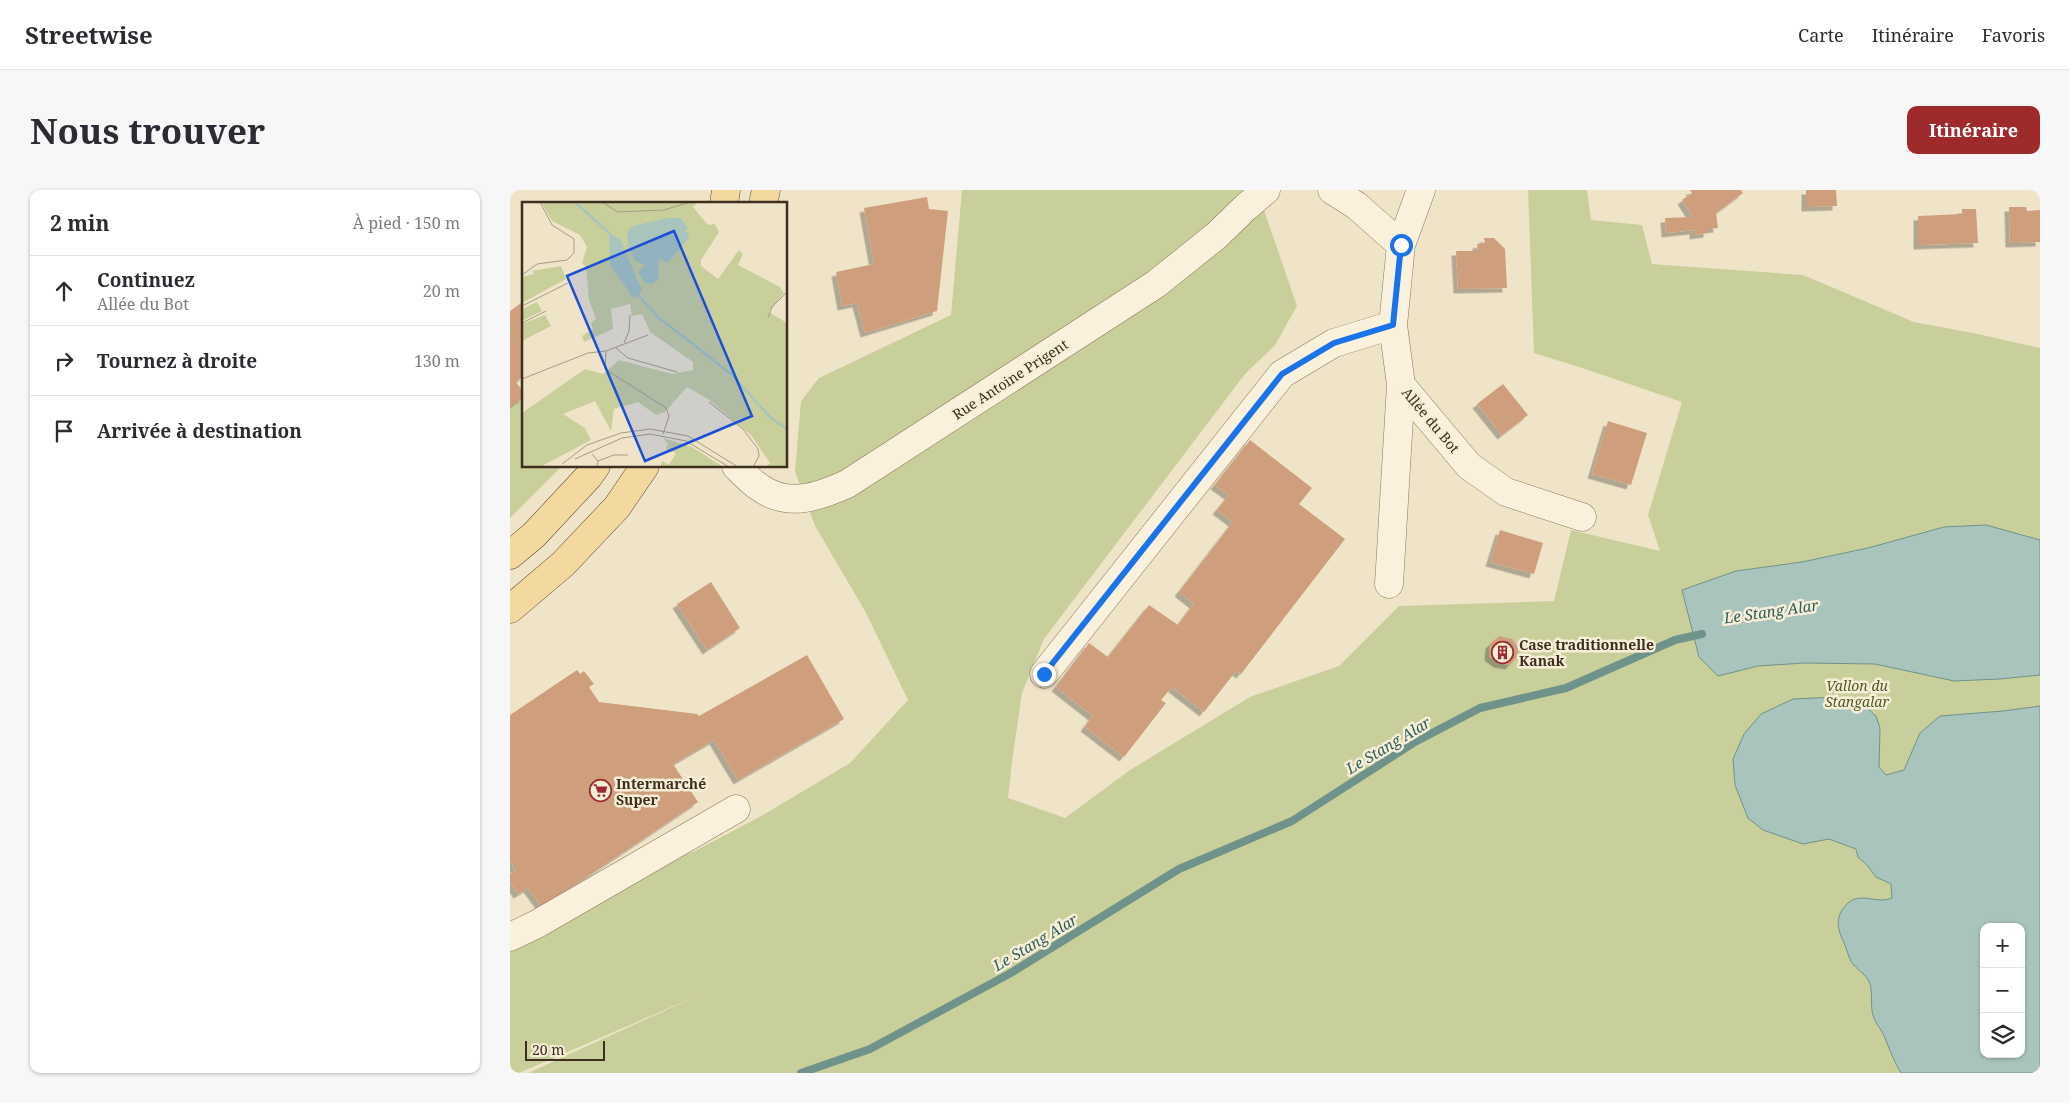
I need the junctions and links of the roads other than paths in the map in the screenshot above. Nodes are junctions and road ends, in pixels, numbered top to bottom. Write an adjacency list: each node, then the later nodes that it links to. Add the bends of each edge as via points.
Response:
1 (1266, 190): 9 (street, Rue Antoine Prigent, via 1156,284 847,484 821,496 800,499 774,496)
2 (1332, 190): 4 (street, via 1357,206)
3 (1421, 190): 4 (street, Allée du Bot)
4 (1401, 245): 5 (street, Allée du Bot)
5 (1393, 325): 6 (street, Allée du Bot); 14 (street, via 1334,343 1282,374)
6 (1401, 385): 10 (street, Allée du Bot, via 1470,466 1506,492); 12 (street)
7 (595, 468): 11 (main road, via 534,535)
8 (644, 468): 13 (main road, via 617,507 563,564)
9 (738, 468)
10 (1582, 517)
11 (510, 556)
12 (1389, 584)
13 (510, 609)
14 (1044, 674)
15 (736, 809): 16 (street)
16 (510, 937)

